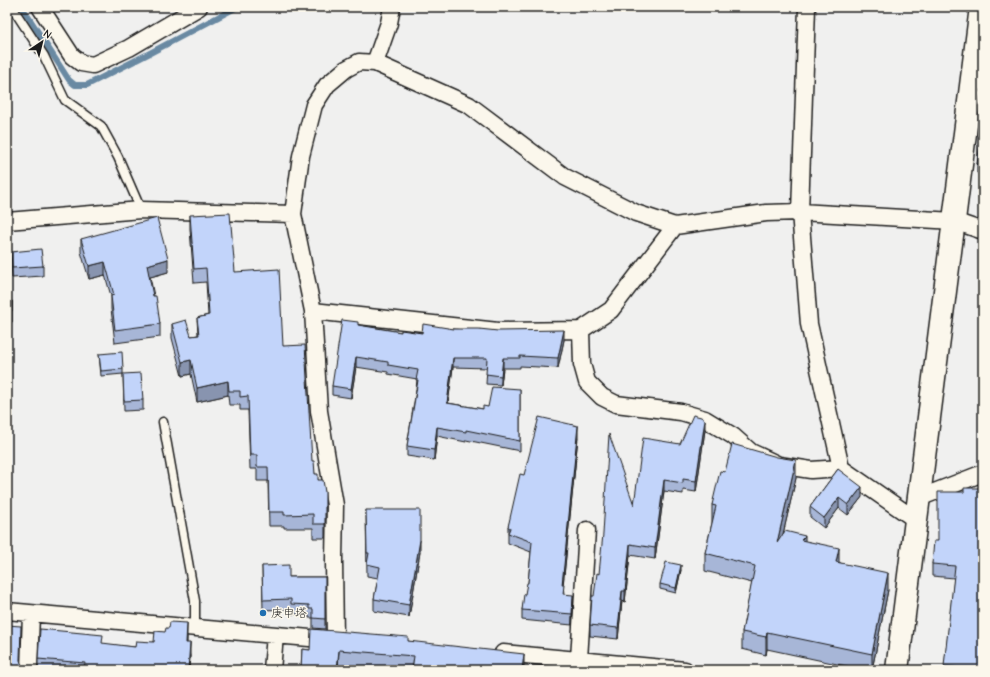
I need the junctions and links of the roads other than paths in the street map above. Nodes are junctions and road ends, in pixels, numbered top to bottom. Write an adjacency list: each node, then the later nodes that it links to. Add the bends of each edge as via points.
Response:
1 (12, 7): 8 (lane, via 44,56 65,100 101,126 118,156)
2 (40, 7): 3 (street, via 72,56 81,63 93,64 129,48)
3 (199, 7)
4 (392, 7): 7 (street, via 389,24)
5 (807, 7): 9 (street)
6 (981, 7): 11 (street)
7 (375, 63): 10 (street, via 359,62 346,69 327,85 314,105 301,156); 13 (street, via 469,105 565,177 636,213)
8 (141, 210): 10 (street); 12 (street)
9 (800, 212): 11 (street); 13 (street, via 766,213); 18 (street, via 809,324)
10 (293, 214): 15 (street)
11 (954, 220): 14 (street); 20 (street)
12 (7, 221)
13 (675, 226): 16 (street, via 612,310)
14 (983, 231)
15 (312, 311): 16 (street, via 498,331); 26 (street, via 318,411 335,505 334,560 342,641)
16 (581, 330): 18 (street, via 582,364 587,382 602,397 616,404 681,412 705,419 733,436 751,452 779,465 811,470)
17 (163, 422): 25 (lane, via 195,601)
18 (841, 468): 21 (street)
19 (983, 473): 20 (street)
20 (919, 498): 21 (street)
21 (916, 520): 32 (street)
22 (587, 530): 28 (street)
23 (7, 611): 24 (street)
24 (31, 614): 25 (street); 29 (street)
25 (195, 628): 26 (street)
26 (275, 635): 30 (street)
27 (491, 652): 28 (street)
28 (579, 659): 31 (street)
29 (29, 670)
30 (272, 670)
31 (685, 670)
32 (897, 670)

